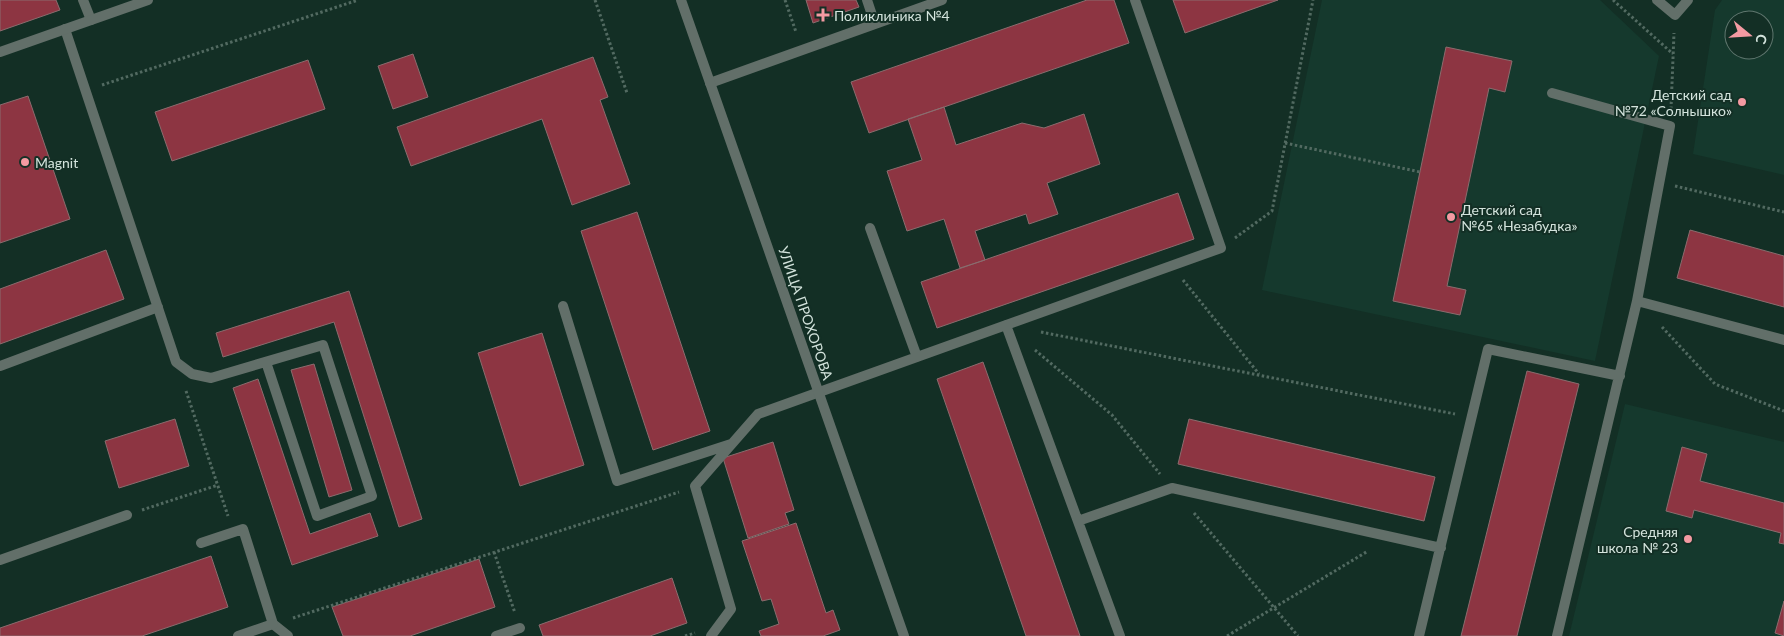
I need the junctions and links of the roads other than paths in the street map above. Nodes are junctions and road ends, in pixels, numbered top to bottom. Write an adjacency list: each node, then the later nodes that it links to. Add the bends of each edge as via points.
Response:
1 (84, 0): 9 (street)
2 (148, 0): 9 (street)
3 (681, 0): 13 (street, УЛИЦА ПРОХОРОВА)
4 (867, 0): 10 (street)
5 (942, 0): 10 (street)
6 (1135, 0): 19 (street, via 1221,248)
7 (1657, 0): 8 (street, via 1675,15)
8 (1688, 0)
9 (90, 20): 11 (street)
10 (876, 24): 13 (street)
11 (65, 29): 12 (street); 18 (street)
12 (0, 52)
13 (710, 83): 25 (street, УЛИЦА ПРОХОРОВА)
14 (1552, 93): 16 (street, via 1670,126)
15 (870, 228): 21 (street)
16 (1637, 300): 20 (street); 24 (street)
17 (562, 306): 26 (street, via 617,481)
18 (158, 307): 22 (street, via 176,362 192,374 210,378); 23 (street)
19 (1006, 325): 21 (street); 28 (street)
20 (1784, 340)
21 (917, 357): 25 (street)
22 (266, 362): 22 (street, via 323,344 372,496 317,516)
23 (0, 366)
24 (1620, 376): 30 (street, via 1488,349); 41 (street)
25 (819, 392): 26 (street, via 758,414); 38 (street, УЛИЦА ПРОХОРОВА)
26 (732, 444): 37 (street, via 695,486 731,609)
27 (127, 515): 31 (street)
28 (1078, 521): 30 (street, via 1172,488); 39 (street)
29 (201, 543): 32 (street, via 243,529)
30 (1441, 548): 40 (street)
31 (0, 560)
32 (273, 624): 34 (street); 35 (street)
33 (520, 628): 36 (street)
34 (238, 636)
35 (288, 636)
36 (496, 636)
37 (710, 636)
38 (904, 636)
39 (1120, 636)
40 (1419, 636)
41 (1557, 636)

